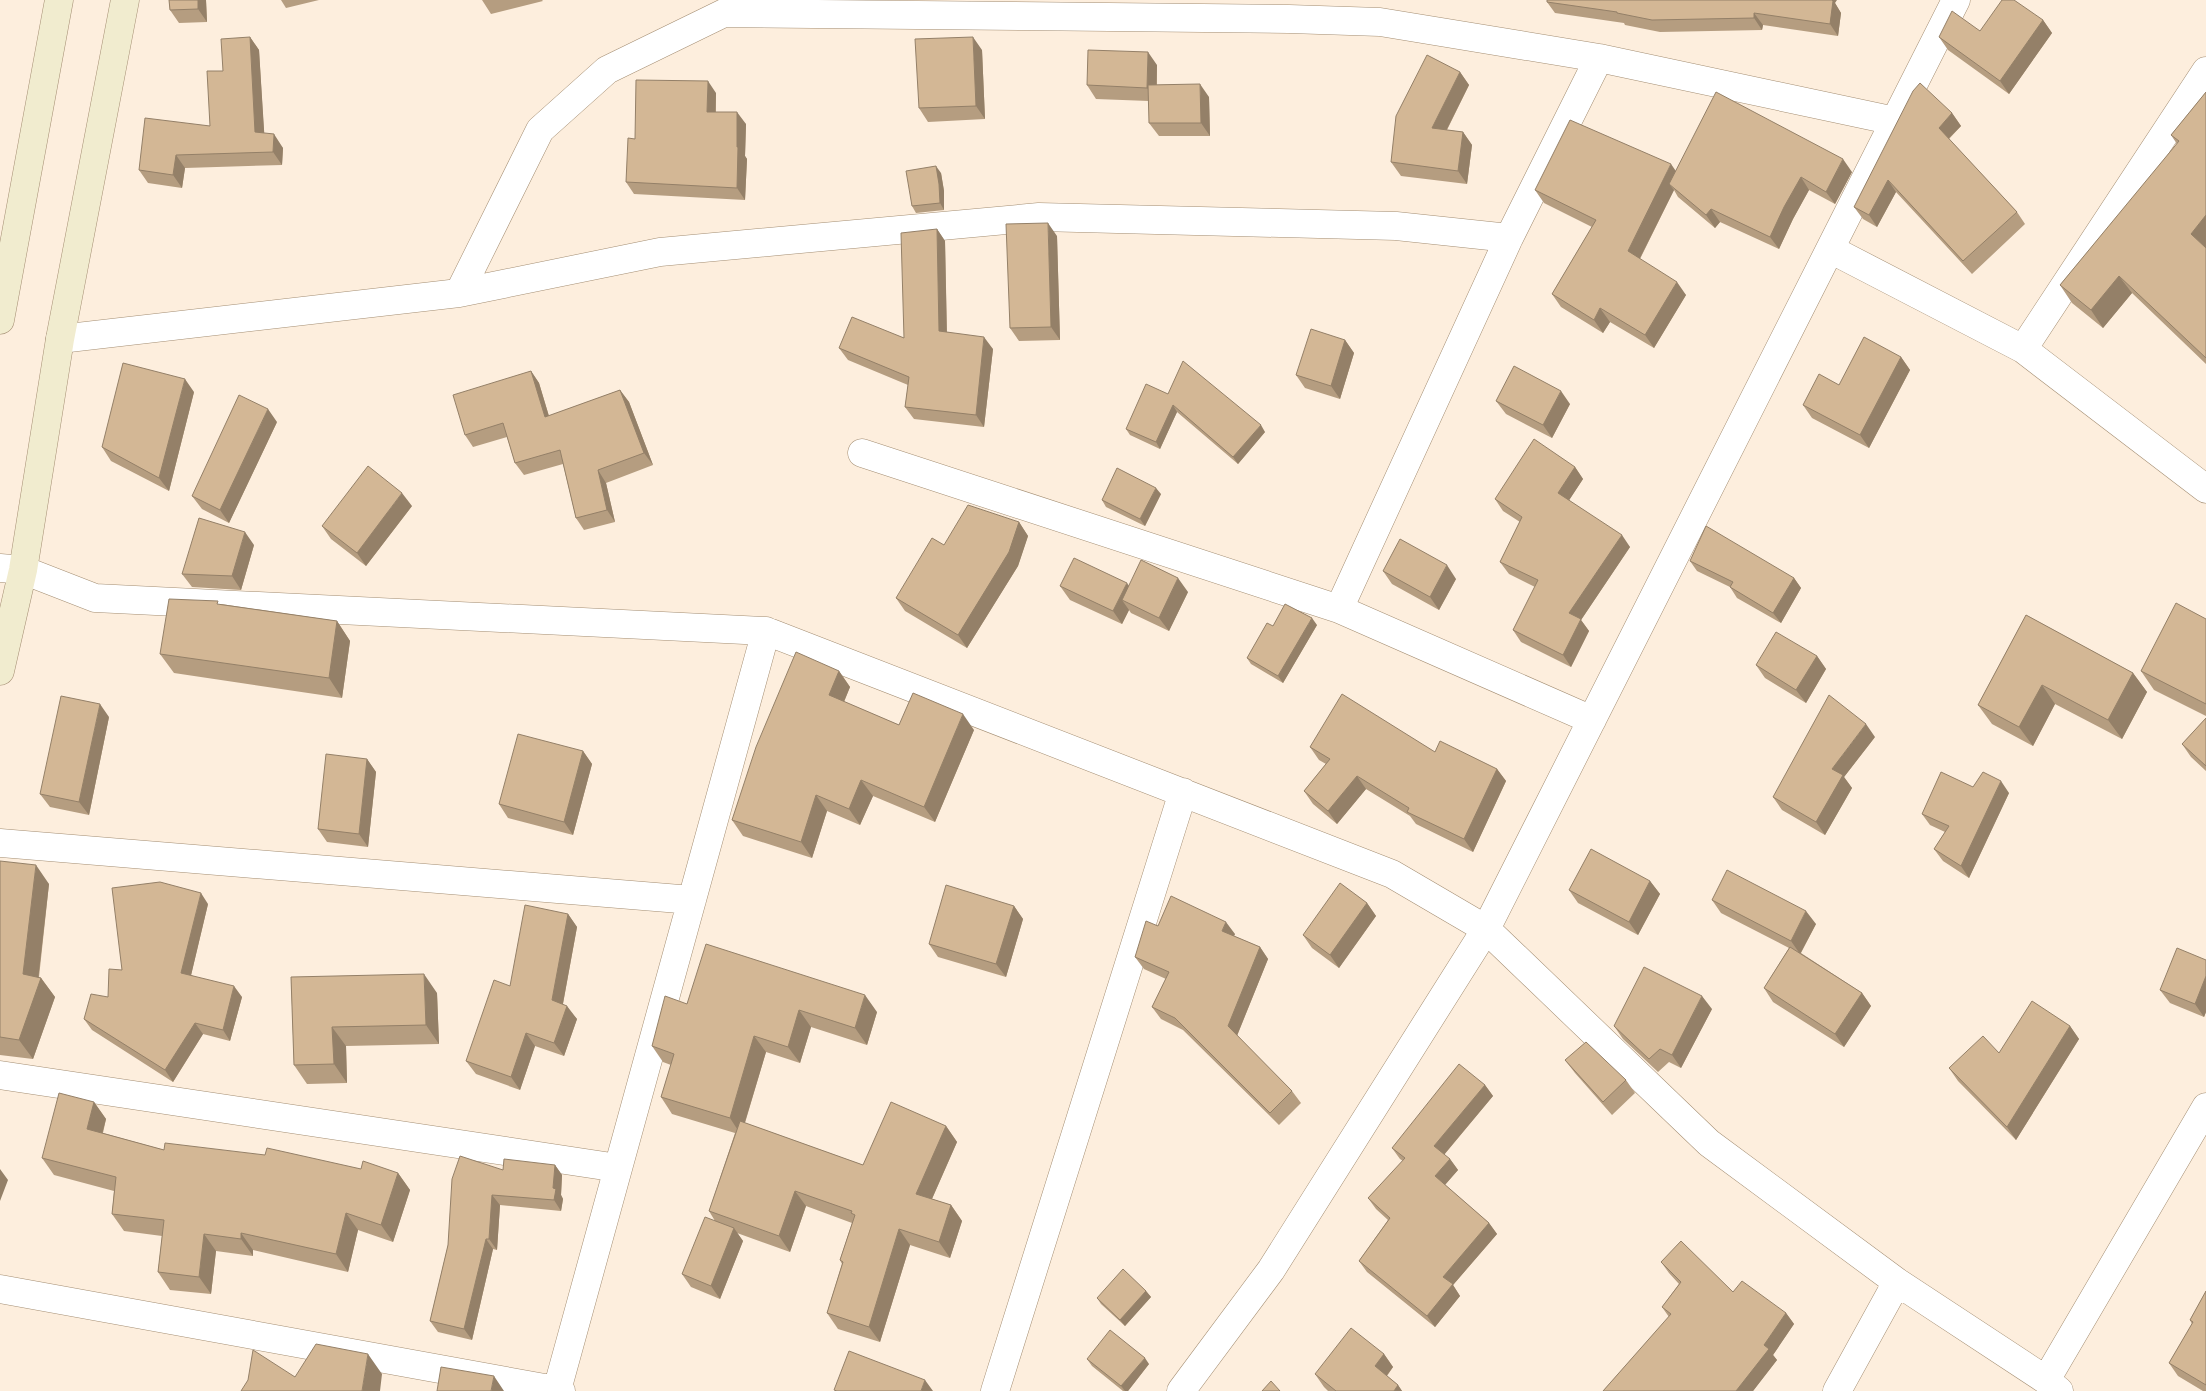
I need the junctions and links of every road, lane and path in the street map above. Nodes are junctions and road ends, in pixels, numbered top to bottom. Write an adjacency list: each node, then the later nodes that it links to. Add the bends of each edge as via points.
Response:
1 (59, 0): 13 (main road)
2 (125, 0): 14 (main road)
3 (1956, 0): 9 (street)
4 (723, 7): 5 (street); 12 (street, via 607,70 540,130)
5 (985, 8): 6 (street)
6 (1288, 10): 7 (street)
7 (1599, 58): 9 (street); 10 (street)
8 (2206, 71): 15 (street)
9 (1894, 121): 11 (street)
10 (1509, 238): 12 (street, via 1396,226 1039,217 660,252); 19 (street)
11 (1830, 249): 15 (street); 22 (street)
12 (460, 293): 14 (street)
13 (0, 320)
14 (60, 339): 18 (main road)
15 (2023, 349): 17 (street)
16 (862, 453): 19 (street)
17 (2206, 489)
18 (12, 569): 20 (street, via 95,598); 21 (main road)
19 (1339, 609): 22 (street)
20 (766, 631): 23 (street); 25 (street)
21 (0, 671)
22 (1592, 720): 26 (street)
23 (1183, 792): 26 (street, via 1392,874); 34 (street)
24 (0, 843): 25 (street)
25 (692, 900): 29 (street)
26 (1486, 929): 30 (street, via 1708,1143); 35 (street, via 1271,1270)
27 (0, 1075): 29 (street)
28 (2206, 1107): 32 (street)
29 (618, 1168): 33 (street)
30 (1897, 1282): 32 (street); 36 (street)
31 (0, 1289): 33 (street)
32 (2053, 1385)
33 (559, 1391)
34 (995, 1391)
35 (1181, 1391)
36 (1837, 1391)

